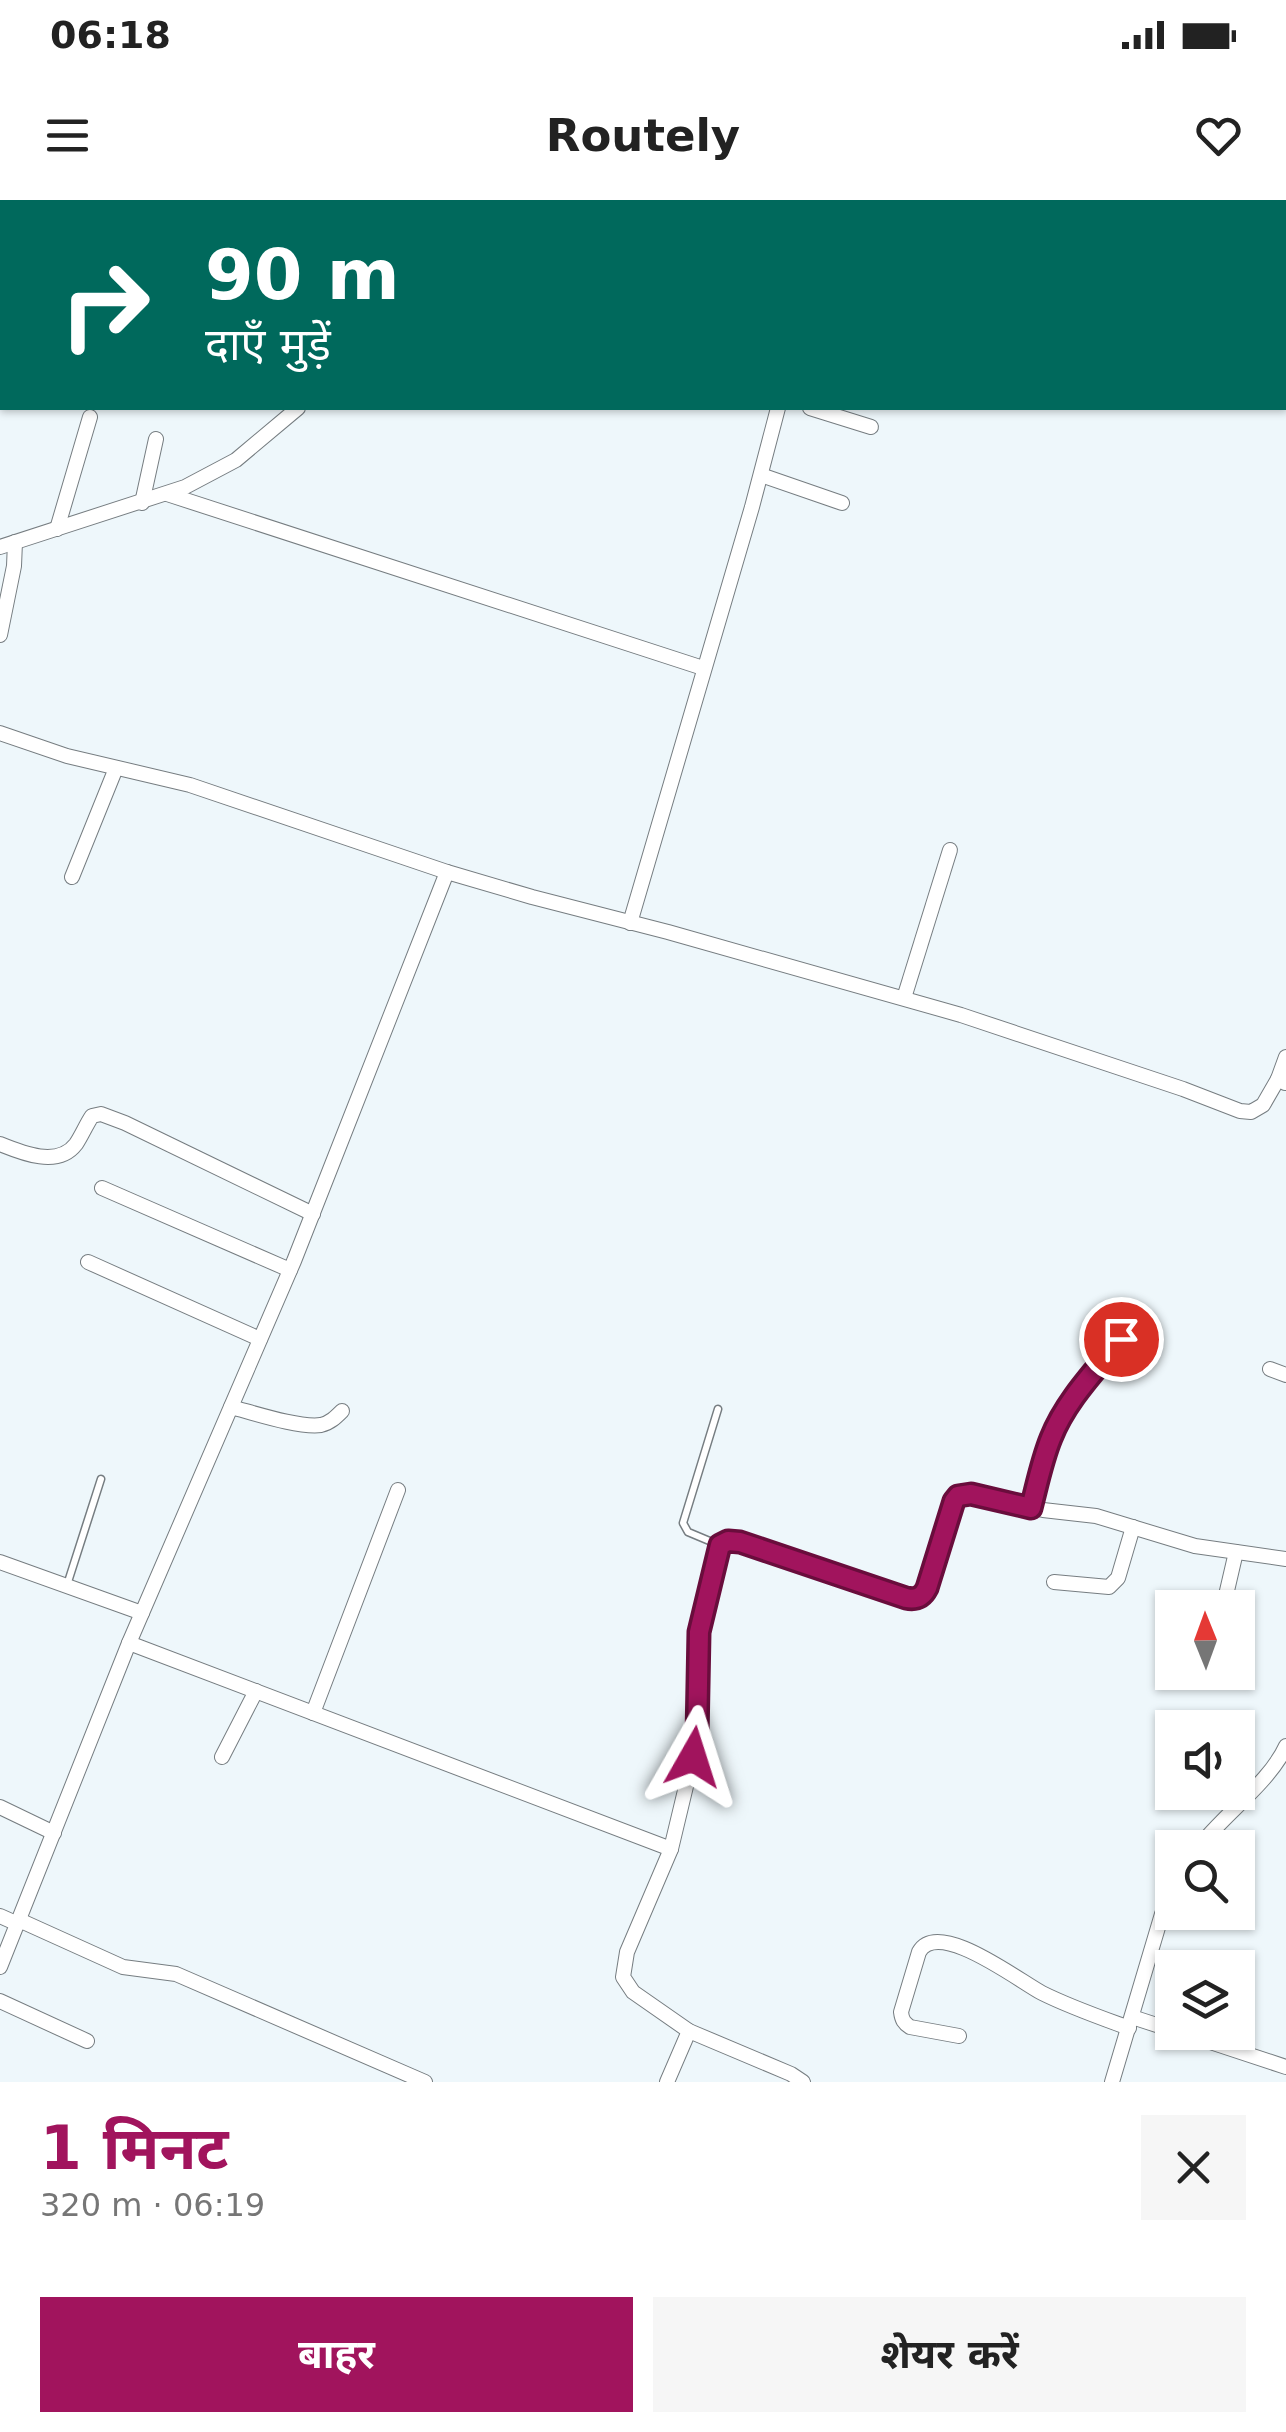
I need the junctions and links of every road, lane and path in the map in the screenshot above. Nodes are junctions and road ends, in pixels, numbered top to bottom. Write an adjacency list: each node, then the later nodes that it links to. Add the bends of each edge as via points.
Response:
1 (296, 410): 8 (street, via 236,460)
2 (777, 410): 7 (street)
3 (817, 410): 5 (street)
4 (90, 417): 11 (street)
5 (871, 426)
6 (156, 439): 9 (street)
7 (760, 476): 10 (street); 15 (street)
8 (167, 494): 9 (street); 15 (street)
9 (142, 502): 11 (street)
10 (842, 504)
11 (57, 529): 12 (street)
12 (16, 542): 13 (street); 14 (street)
13 (0, 547)
14 (0, 636)
15 (704, 668): 21 (street)
16 (0, 734): 17 (street)
17 (116, 768): 19 (street, via 190,786); 20 (street)
18 (950, 850): 22 (street)
19 (446, 872): 21 (street); 27 (street)
20 (72, 877)
21 (630, 922): 22 (street)
22 (904, 998): 24 (street, via 1240,1111 1263,1105)
23 (1286, 1058): 24 (street)
24 (1282, 1081)
25 (0, 1144): 27 (street, via 58,1156 74,1146 92,1116 102,1114)
26 (102, 1188): 29 (street)
27 (313, 1214): 29 (street)
28 (88, 1262): 30 (street)
29 (290, 1270): 30 (street)
30 (260, 1339): 34 (street)
31 (1121, 1339): 39 (street, via 1051,1438)
32 (1270, 1369): 33 (street)
33 (1286, 1375)
34 (231, 1407): 36 (street, via 318,1425); 48 (street)
35 (718, 1409): 41 (lane, via 683,1523 688,1532)
36 (342, 1412)
37 (101, 1479): 46 (lane)
38 (398, 1490): 51 (street)
39 (1031, 1508): 40 (street); 41 (street, via 958,1496 927,1588 912,1599 740,1542)
40 (1133, 1527): 42 (street); 45 (street, via 1118,1578 1109,1587)
41 (720, 1545): 57 (street, via 699,1632 697,1737)
42 (1236, 1552): 43 (street); 47 (street)
43 (1286, 1559)
44 (0, 1562): 46 (street)
45 (1054, 1582)
46 (67, 1586): 48 (street)
47 (1226, 1590)
48 (142, 1613): 49 (street)
49 (129, 1643): 50 (street); 56 (street)
50 (256, 1692): 51 (street); 53 (street)
51 (313, 1713): 57 (street)
52 (1286, 1746): 55 (street)
53 (222, 1757)
54 (0, 1807): 56 (street)
55 (1215, 1830)
56 (54, 1833): 59 (street)
57 (672, 1849): 65 (street, via 623,1976 633,1992)
58 (0, 1916): 59 (street)
59 (18, 1922): 61 (street); 70 (street, via 123,1967 176,1974)
60 (1157, 1930): 63 (street)
61 (0, 1968)
62 (0, 2000): 67 (street)
63 (1130, 2022): 64 (street); 66 (street, via 1079,2010 972,1952 929,1942 918,1952 902,2017 910,2027); 73 (street)
64 (1155, 2027)
65 (689, 2031): 71 (street); 72 (street)
66 (959, 2036)
67 (86, 2042)
68 (1235, 2050): 69 (street)
69 (1286, 2067)
70 (425, 2082)
71 (667, 2082)
72 (803, 2082)
73 (1112, 2082)

